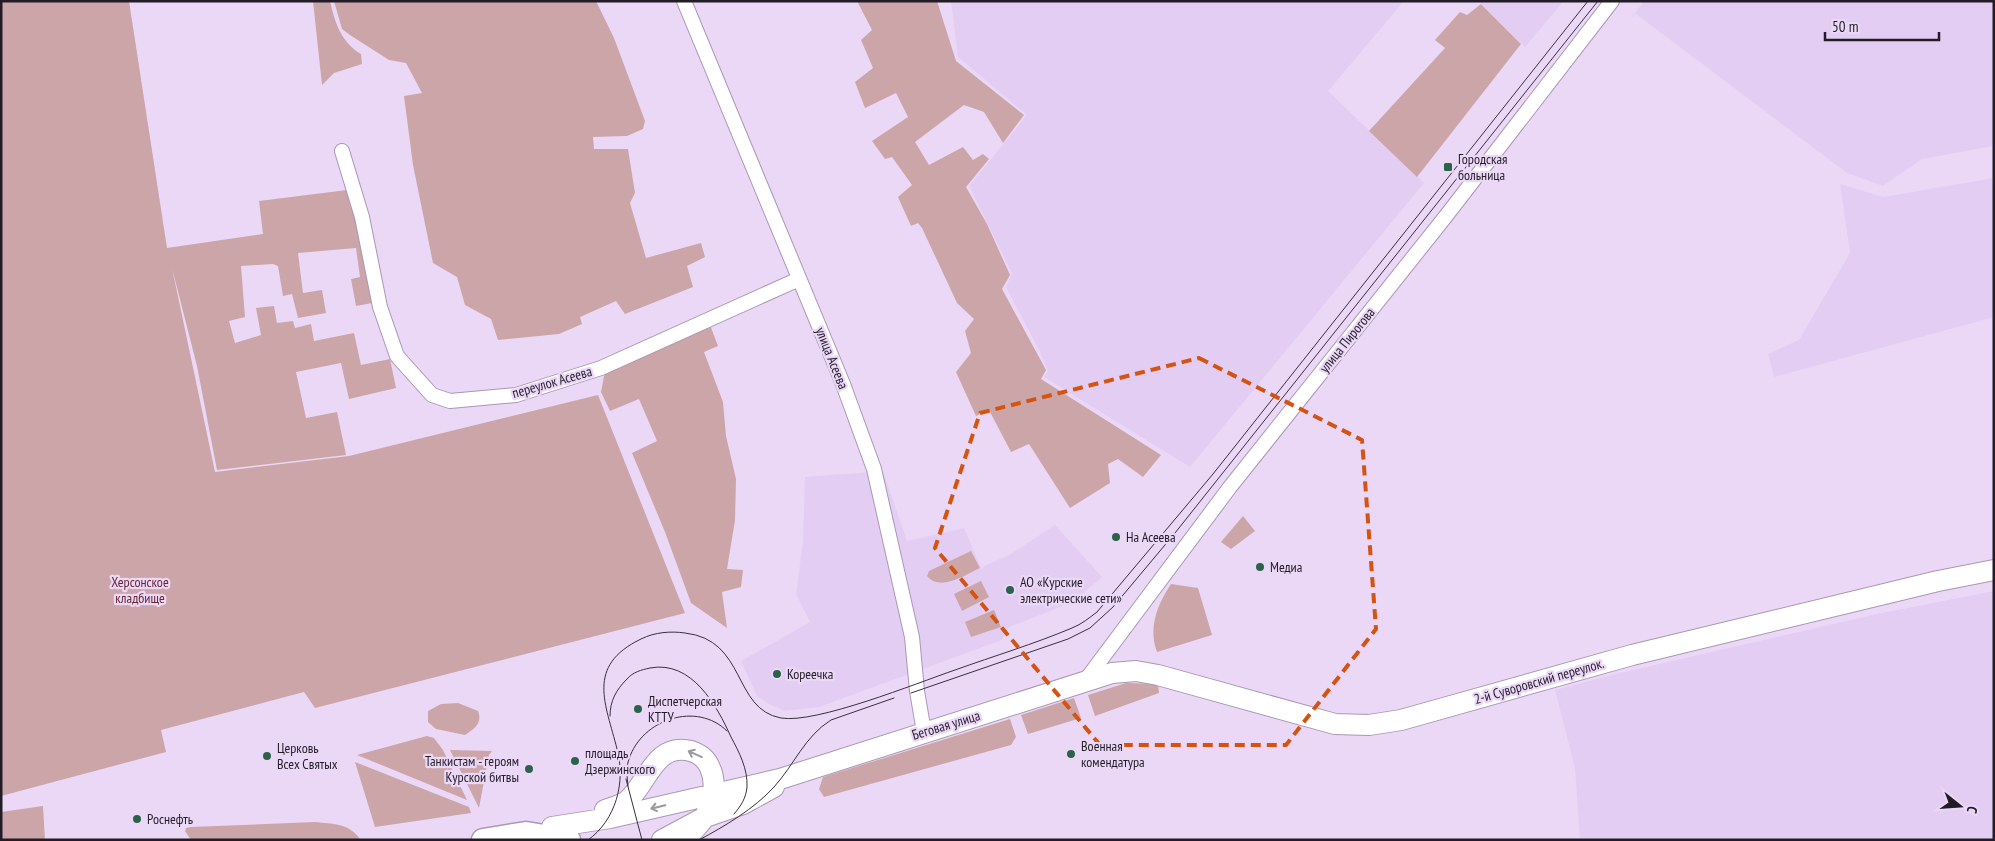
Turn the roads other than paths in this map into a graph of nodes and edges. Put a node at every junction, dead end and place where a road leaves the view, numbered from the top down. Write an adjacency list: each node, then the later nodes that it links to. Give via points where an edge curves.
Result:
1 (684, 1): 4 (street, улица Асеева)
2 (1612, 1): 6 (street, улица Пирогова, via 1230,487)
3 (342, 151): 4 (street, переулок Асеева, via 362,217 380,307 397,356 432,395 450,402 516,395 601,368)
4 (799, 279): 7 (street, улица Асеева, via 874,468 912,637)
5 (1994, 570): 6 (street, 2-й Суворовский переулок., via 1641,653 1401,720 1368,725 1335,724 1158,675 1112,673)
6 (1085, 681): 7 (street, Беговая улица)
7 (924, 732): 8 (street, Беговая улица)
8 (808, 771): 9 (street); 10 (street, via 743,804)
9 (712, 794): 10 (street); 11 (street, one-way to 11, via 610,818); 11 (street, one-way to 11, via 713,775 708,764 696,753 676,750 658,761 626,802)
10 (705, 817): 13 (street); 14 (street)
11 (561, 834): 12 (main road, via 526,833)
12 (484, 840)
13 (662, 840)
14 (686, 840)

